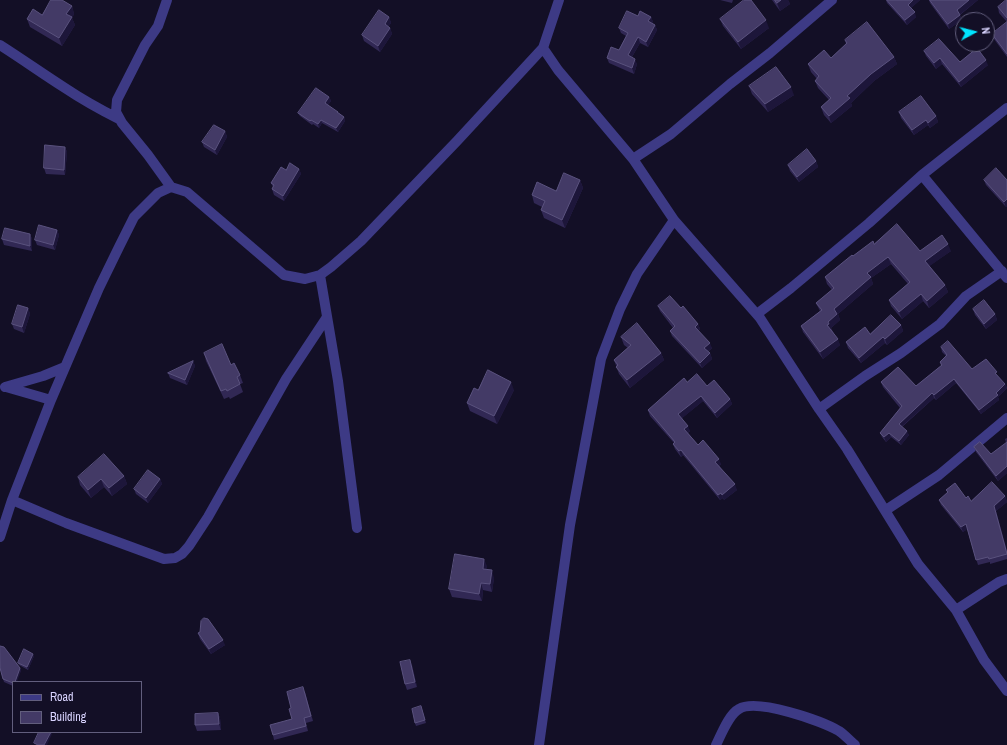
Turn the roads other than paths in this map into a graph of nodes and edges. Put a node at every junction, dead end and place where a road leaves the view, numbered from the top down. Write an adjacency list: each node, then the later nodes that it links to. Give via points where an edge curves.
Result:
1 (167, 0): 7 (street, via 158,26 145,45 117,100 116,112)
2 (559, 0): 5 (street)
3 (832, 0): 8 (street, via 671,134)
4 (0, 45): 7 (street, via 65,88)
5 (543, 48): 8 (street, via 558,70); 12 (street, via 387,215)
6 (1007, 108): 9 (street)
7 (120, 119): 10 (street)
8 (632, 159): 11 (street)
9 (922, 175): 13 (street); 14 (street, via 869,223)
10 (171, 187): 12 (street, via 187,192 284,275 305,279); 16 (street, via 158,193 134,217 99,288)
11 (674, 220): 14 (street); 28 (street, via 637,274 600,360 570,524)
12 (320, 275): 15 (street)
13 (1004, 275): 19 (street, via 966,296 934,328)
14 (757, 314): 19 (street)
15 (327, 316): 21 (street, via 286,379 208,517 182,554 164,559); 23 (street)
16 (65, 367): 17 (street, via 43,376); 18 (street)
17 (3, 386): 18 (street)
18 (51, 400): 21 (street)
19 (819, 409): 22 (street)
20 (1007, 418): 22 (street, via 939,475)
21 (12, 500): 24 (street)
22 (886, 510): 26 (street, via 918,564)
23 (357, 528)
24 (0, 537)
25 (1007, 579): 26 (street)
26 (956, 610): 27 (street, via 984,660)
27 (1007, 691)
28 (540, 745)
29 (716, 745): 30 (street, via 727,722 739,709 753,705 815,720 839,732)
30 (856, 745)

